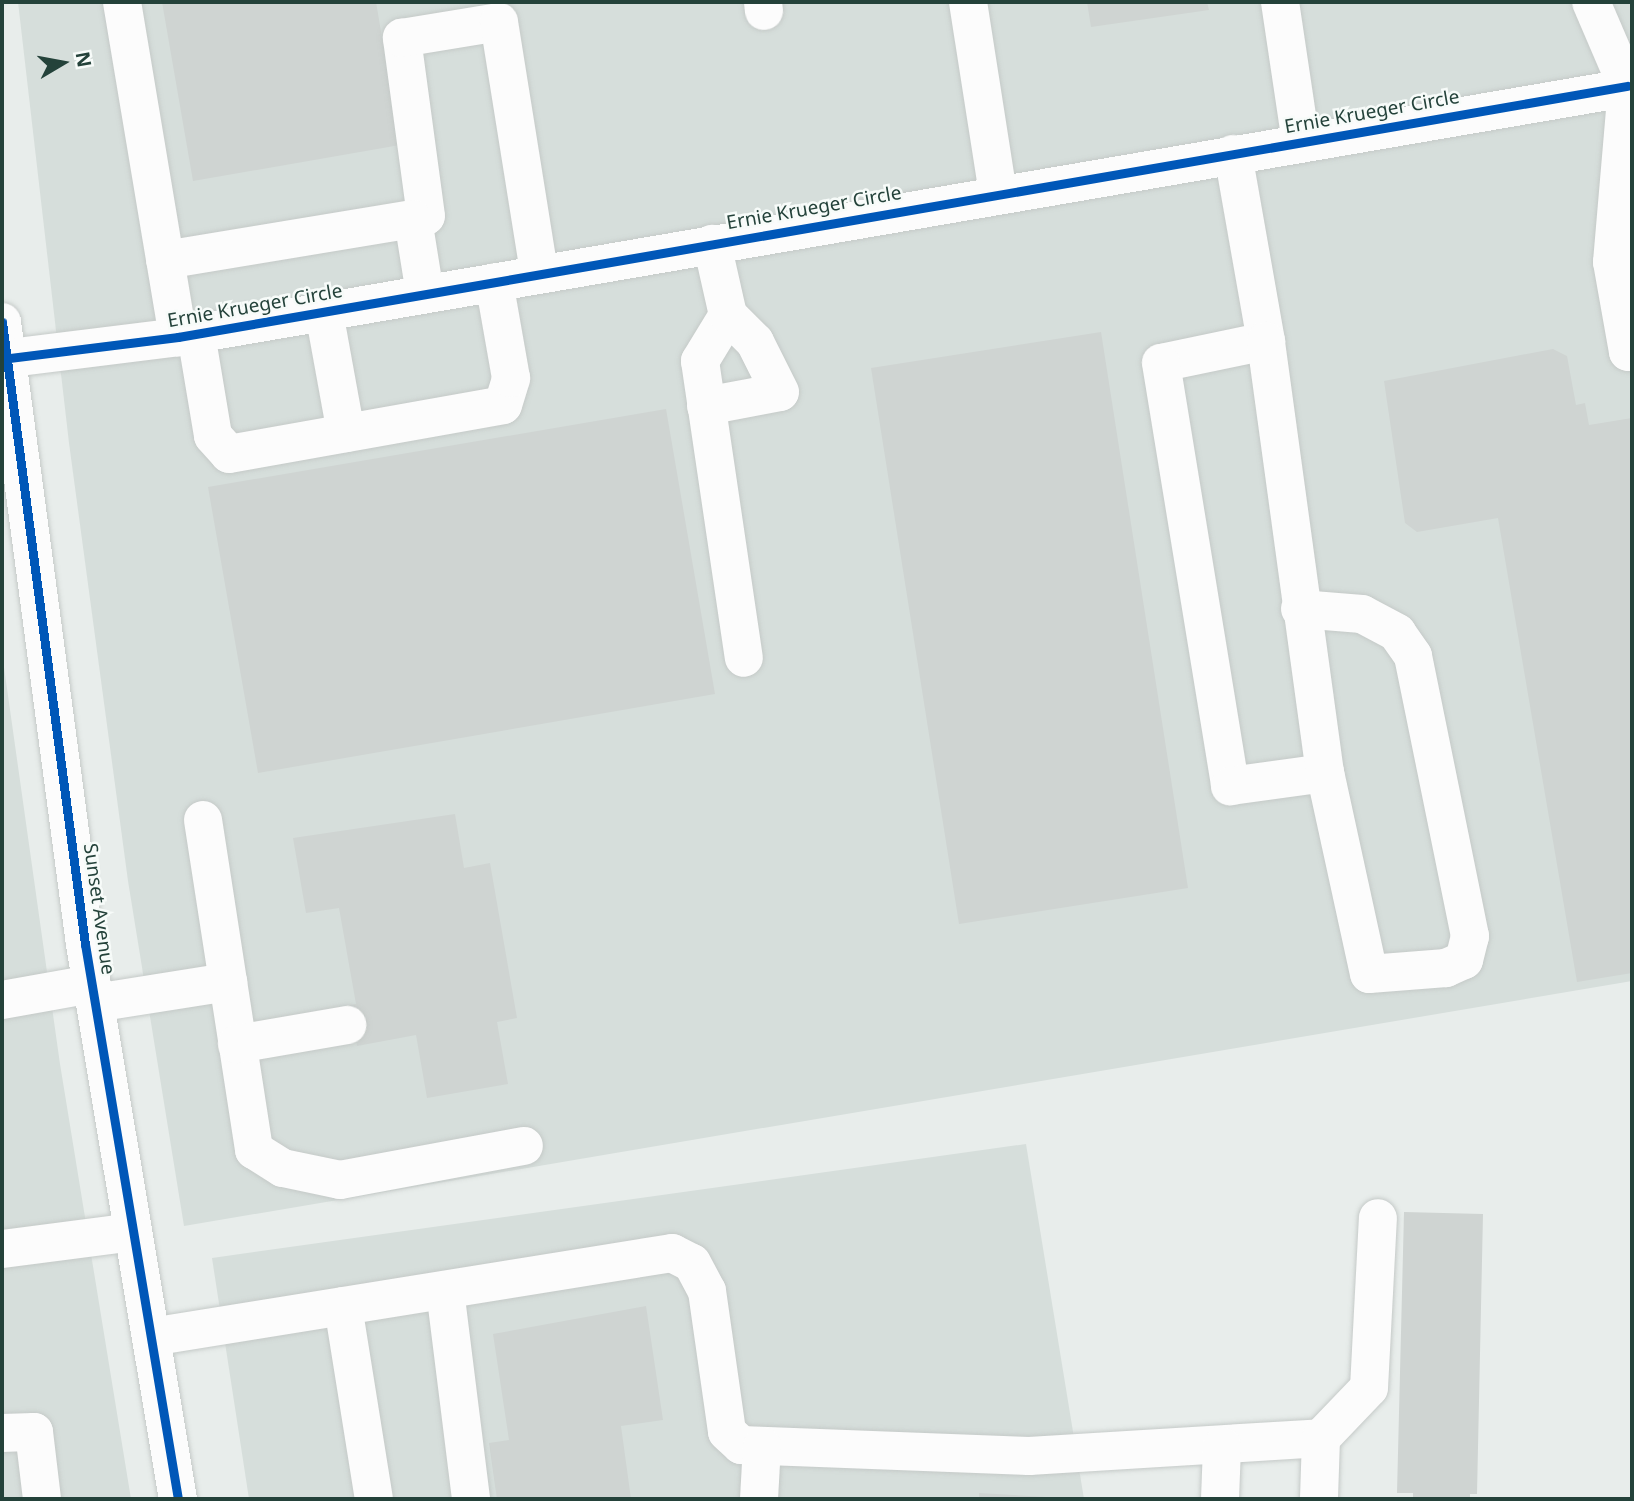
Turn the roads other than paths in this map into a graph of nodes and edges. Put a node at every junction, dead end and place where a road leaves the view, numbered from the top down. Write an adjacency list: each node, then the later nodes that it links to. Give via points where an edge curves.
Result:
1 (122, 2): 12 (street)
2 (968, 2): 9 (street)
3 (1280, 2): 7 (street)
4 (1591, 2): 6 (street)
5 (498, 12): 10 (street, via 402,38 426,216); 14 (street)
6 (1631, 83): 7 (street, Ernie Krueger Circle); 13 (street)
7 (1301, 142): 8 (street, Ernie Krueger Circle)
8 (1233, 154): 9 (street, Ernie Krueger Circle); 20 (street)
9 (998, 194): 11 (street, Ernie Krueger Circle)
10 (413, 219): 12 (street); 16 (street)
11 (712, 244): 14 (street, Ernie Krueger Circle); 18 (street)
12 (165, 260): 19 (street)
13 (1622, 261): 22 (street, via 1628,352)
14 (539, 273): 15 (street, Ernie Krueger Circle)
15 (494, 282): 16 (street, Ernie Krueger Circle); 24 (street, via 511,378 503,405)
16 (425, 294): 17 (street, Ernie Krueger Circle)
17 (324, 312): 19 (street, Ernie Krueger Circle); 24 (street)
18 (728, 315): 23 (street, via 700,361); 23 (street, via 755,341 780,392)
19 (187, 336): 21 (street, Ernie Krueger Circle); 24 (street, via 219,448 229,454)
20 (1266, 341): 25 (street); 27 (street, via 1161,363 1230,786)
21 (3, 347): 30 (street, Sunset Avenue)
22 (1632, 351)
23 (706, 406): 26 (street)
24 (346, 433)
25 (1300, 609): 27 (street); 27 (street, via 1362,614 1397,633 1413,656 1470,936 1464,960 1446,968 1369,974)
26 (744, 658)
27 (1325, 773)
28 (203, 820): 29 (street)
29 (228, 982): 30 (street); 33 (street)
30 (94, 994): 31 (street); 36 (street, Sunset Avenue)
31 (2, 1000)
32 (347, 1025): 33 (street)
33 (237, 1044): 34 (street, via 254,1150 283,1168 340,1180)
34 (524, 1146)
35 (1378, 1219): 42 (street, via 1369,1388)
36 (133, 1231): 37 (street); 40 (street, Sunset Avenue)
37 (2, 1249)
38 (446, 1290): 39 (street); 43 (street, via 672,1253 692,1263 707,1291 727,1432 741,1445); 48 (street)
39 (343, 1306): 40 (street); 47 (street)
40 (151, 1337): 46 (street, Sunset Avenue)
41 (2, 1433): 45 (street, via 34,1432)
42 (1321, 1438): 44 (street); 51 (street)
43 (762, 1446): 44 (street, via 1030,1456); 49 (street)
44 (1222, 1446): 50 (street)
45 (42, 1499)
46 (178, 1499)
47 (374, 1499)
48 (471, 1499)
49 (759, 1499)
50 (1220, 1499)
51 (1319, 1499)

